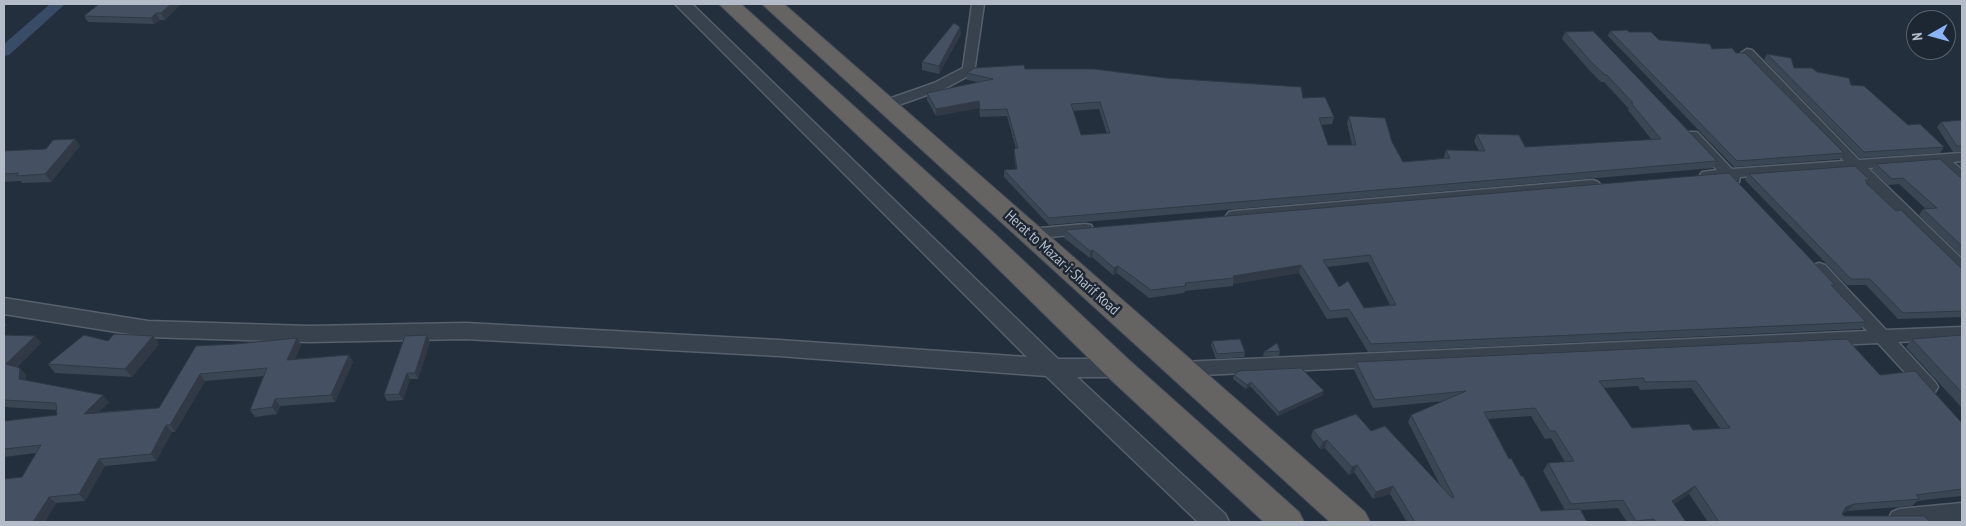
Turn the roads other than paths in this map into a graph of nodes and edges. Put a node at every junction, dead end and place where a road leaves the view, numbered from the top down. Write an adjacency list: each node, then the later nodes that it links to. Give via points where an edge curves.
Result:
1 (683, 4): 24 (street)
2 (729, 4): 25 (highway, via 985,240)
3 (772, 4): 6 (highway, Herat to Mazar-i-Sharif Road)
4 (978, 4): 6 (street, via 969,70 940,86)
5 (1747, 53): 10 (street)
6 (885, 105): 18 (highway, Herat to Mazar-i-Sharif Road)
7 (1682, 125): 11 (street)
8 (1962, 157): 9 (street)
9 (1939, 158): 10 (street); 13 (street)
10 (1855, 164): 11 (street); 20 (street)
11 (1729, 174): 12 (street); 15 (street)
12 (1690, 177)
13 (1962, 178)
14 (1612, 184): 16 (street)
15 (1742, 188)
16 (1223, 217)
17 (1098, 228): 18 (street)
18 (1030, 234): 26 (highway, Herat to Mazar-i-Sharif Road)
19 (1810, 259): 23 (street)
20 (1962, 268)
21 (4, 306): 24 (street, via 148,329 309,334 466,331 778,348)
22 (1962, 333): 23 (street)
23 (1884, 337): 26 (street); 27 (street)
24 (1052, 368): 25 (street); 30 (street)
25 (1118, 368): 31 (highway)
26 (1181, 369): 32 (highway, Herat to Mazar-i-Sharif Road)
27 (1936, 395)
28 (1962, 512): 29 (street)
29 (1878, 520)
30 (1216, 522)
31 (1287, 522)
32 (1353, 522)

